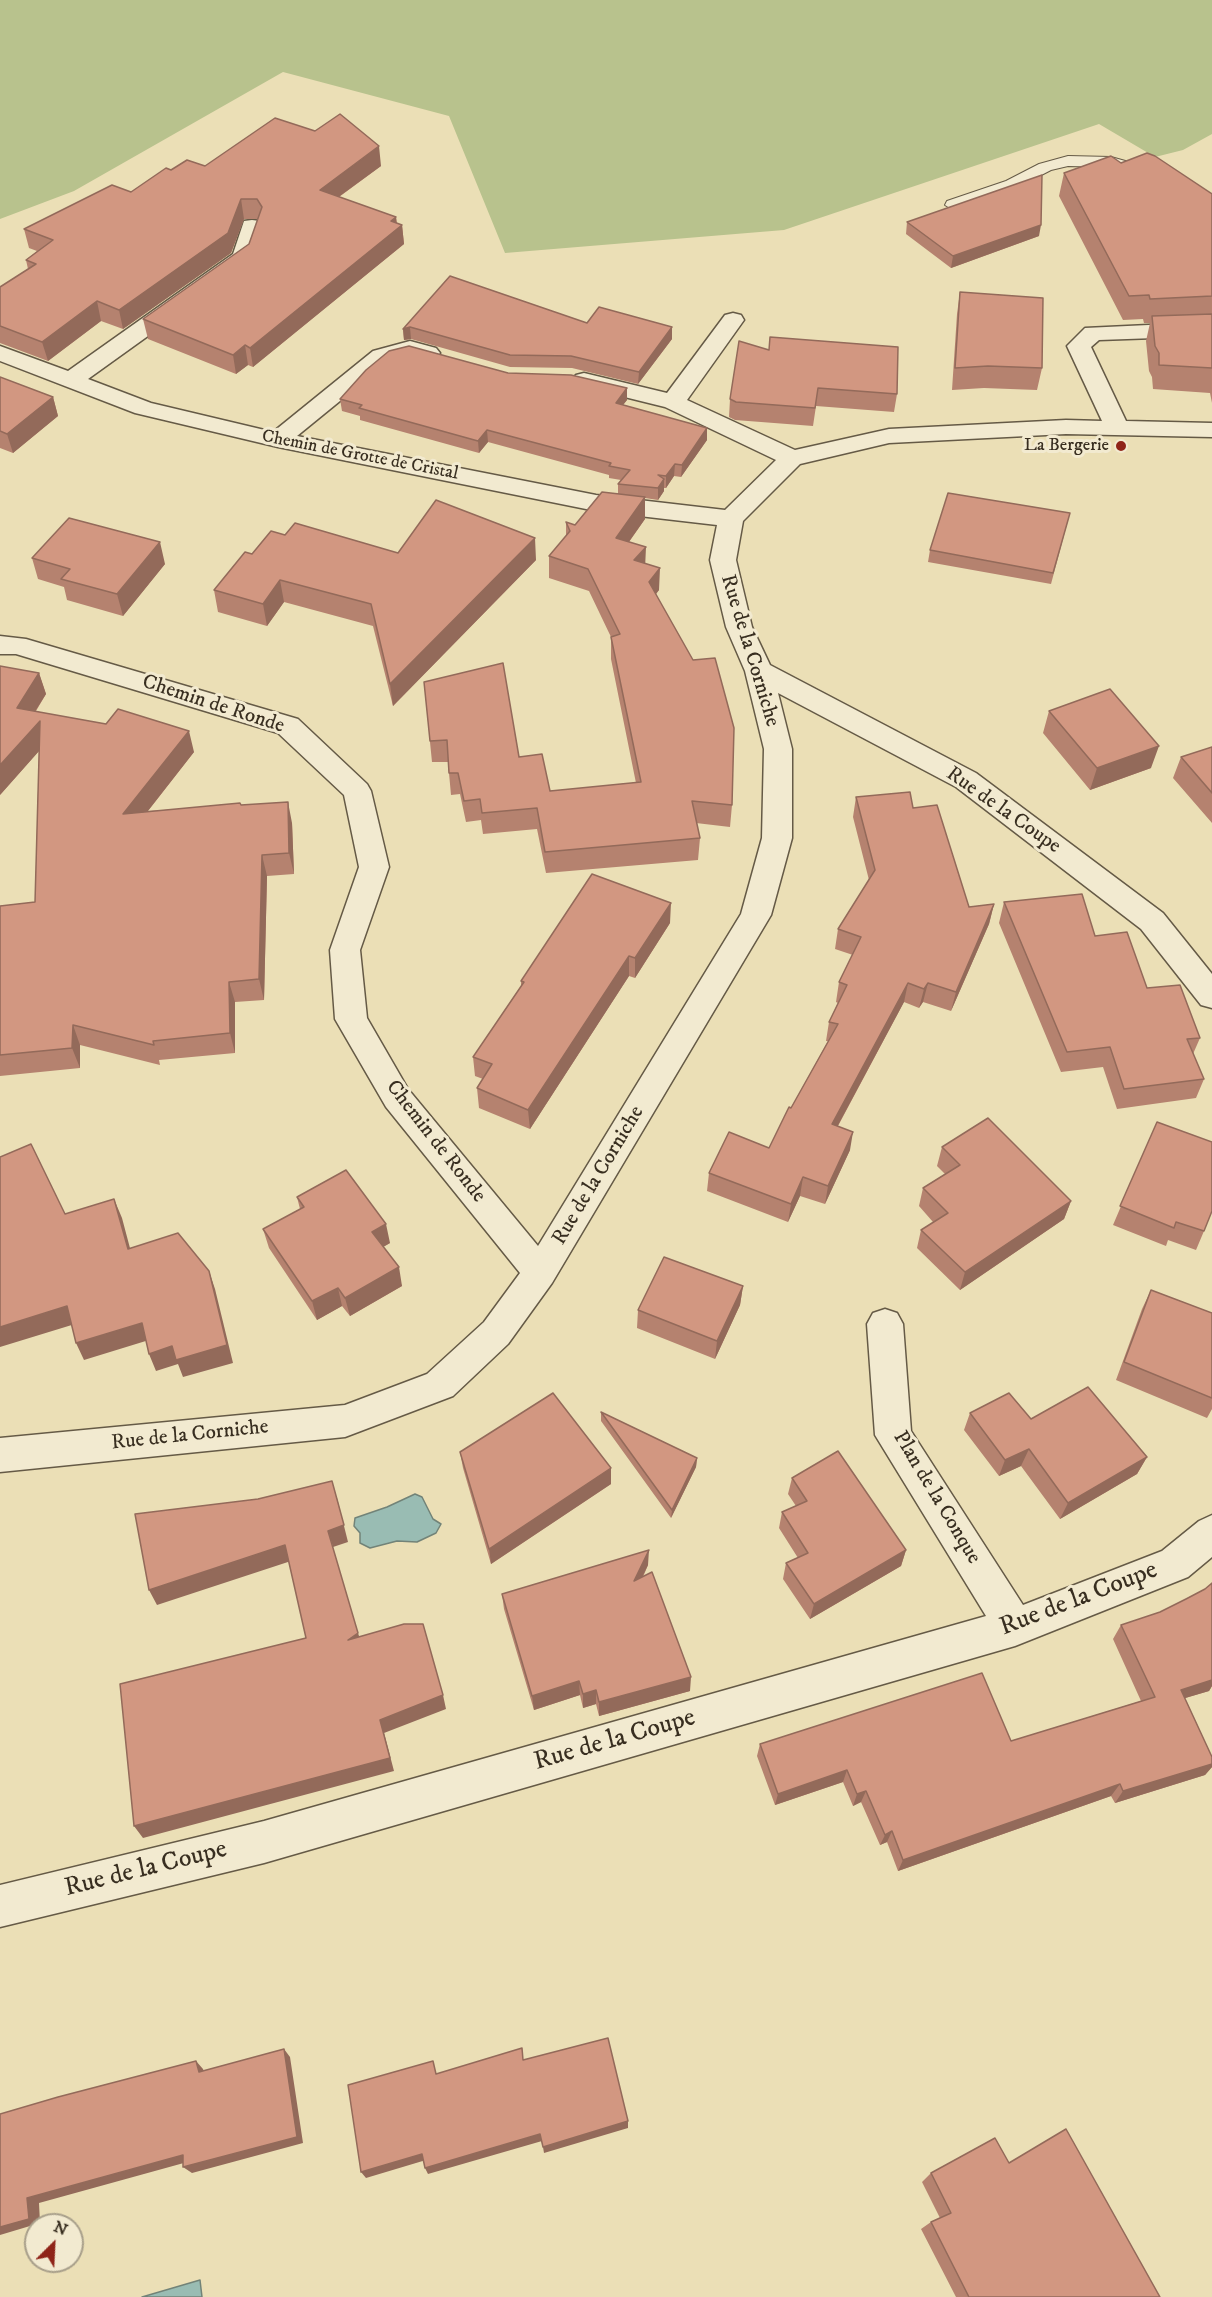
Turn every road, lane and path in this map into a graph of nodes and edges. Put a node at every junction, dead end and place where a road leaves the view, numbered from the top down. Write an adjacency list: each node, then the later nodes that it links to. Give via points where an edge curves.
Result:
1 (1148, 173): 2 (lane, via 1111,162 1068,161)
2 (953, 205)
3 (252, 226): 9 (street, via 243,257)
4 (733, 320): 10 (street)
5 (1212, 329): 11 (street, via 1093,333 1080,346)
6 (0, 353): 9 (street, Chemin de Grotte de Cristal)
7 (454, 361): 13 (street, via 410,348 381,356)
8 (561, 377): 10 (street)
9 (70, 381): 13 (street, Chemin de Grotte de Cristal, via 143,408)
10 (673, 402): 14 (street)
11 (1117, 427): 12 (street); 14 (street, via 889,436)
12 (1212, 430)
13 (278, 440): 15 (street, Chemin de Grotte de Cristal, via 596,503)
14 (792, 458): 15 (street)
15 (731, 519): 17 (street, Rue de la Corniche, via 723,560 739,627)
16 (0, 645): 19 (street, Chemin de Ronde, via 17,645 288,726 357,791 375,867 345,950 351,1019 397,1098)
17 (759, 671): 18 (street, Rue de la Coupe, via 966,780 1152,921); 19 (street, Rue de la Corniche, via 778,749 777,838 756,915)
18 (1212, 996)
19 (540, 1274): 21 (street, Rue de la Corniche, via 496,1333 440,1385 345,1421)
20 (885, 1324): 23 (street, Plan de la Conque, via 893,1435)
21 (0, 1455)
22 (1212, 1533): 23 (street, Rue de la Coupe, via 1175,1564)
23 (1016, 1627): 24 (street, Rue de la Coupe, via 264,1842)
24 (0, 1906)

